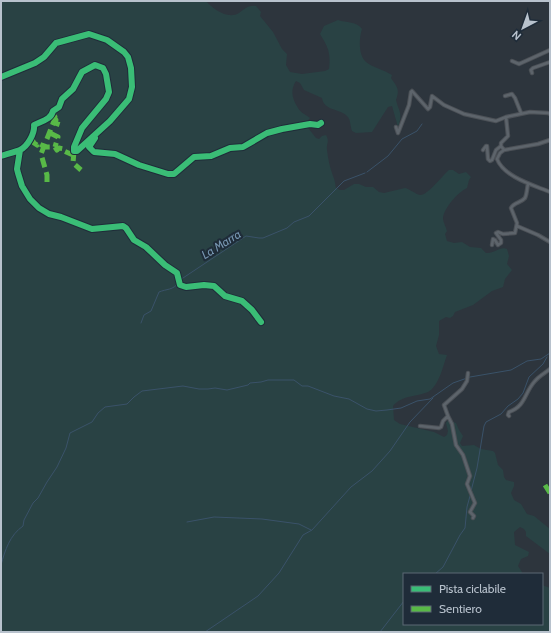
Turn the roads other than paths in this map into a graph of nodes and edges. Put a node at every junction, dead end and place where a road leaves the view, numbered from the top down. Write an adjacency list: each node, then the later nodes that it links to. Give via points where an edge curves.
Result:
1 (550, 50): 2 (street, via 519,64)
2 (512, 61)
3 (550, 62): 4 (street, via 533,68)
4 (532, 73)
5 (1, 77): 13 (street, via 30,66 44,57 56,43 89,34 107,40 128,57 132,88 129,99)
6 (73, 89): 13 (street, via 82,72 95,65 103,68 109,92 82,128 74,151); 16 (street, via 62,99 59,107 48,119 34,125 35,130 30,139)
7 (505, 96): 8 (street, via 512,94)
8 (521, 113): 9 (street); 10 (street)
9 (550, 114)
10 (506, 117): 12 (street, via 496,121 464,114 432,96 428,109 410,92 409,105 398,133); 15 (street, via 508,136)
11 (321, 123): 13 (street, via 267,133 243,148 230,148 211,156 194,157 174,174 139,165 116,154 91,150 89,147)
12 (396, 127)
13 (99, 132)
14 (550, 140): 18 (street)
15 (501, 146): 17 (street, via 491,161 488,159 487,146); 18 (street)
16 (20, 150): 19 (street); 25 (street, via 17,169 22,186 39,208 92,229 123,226 134,240 177,273 180,285 214,286 225,296 242,301)
17 (483, 150)
18 (504, 150): 20 (street, via 496,159 498,164)
19 (1, 156)
20 (528, 184): 21 (street); 22 (street, via 523,200 514,203 511,208)
21 (550, 192)
22 (517, 226): 23 (street); 24 (street, via 514,234 496,233 501,243 498,245 493,239)
23 (550, 242)
24 (492, 245)
25 (261, 322)
26 (550, 369): 29 (street, via 535,380 521,405 509,412)
27 (468, 376): 28 (street, via 462,389 444,405)
28 (448, 416): 30 (street, via 439,428); 31 (street, via 456,445 463,455 470,476 467,484 475,503 470,512)
29 (509, 416)
30 (420, 426)
31 (473, 518)

